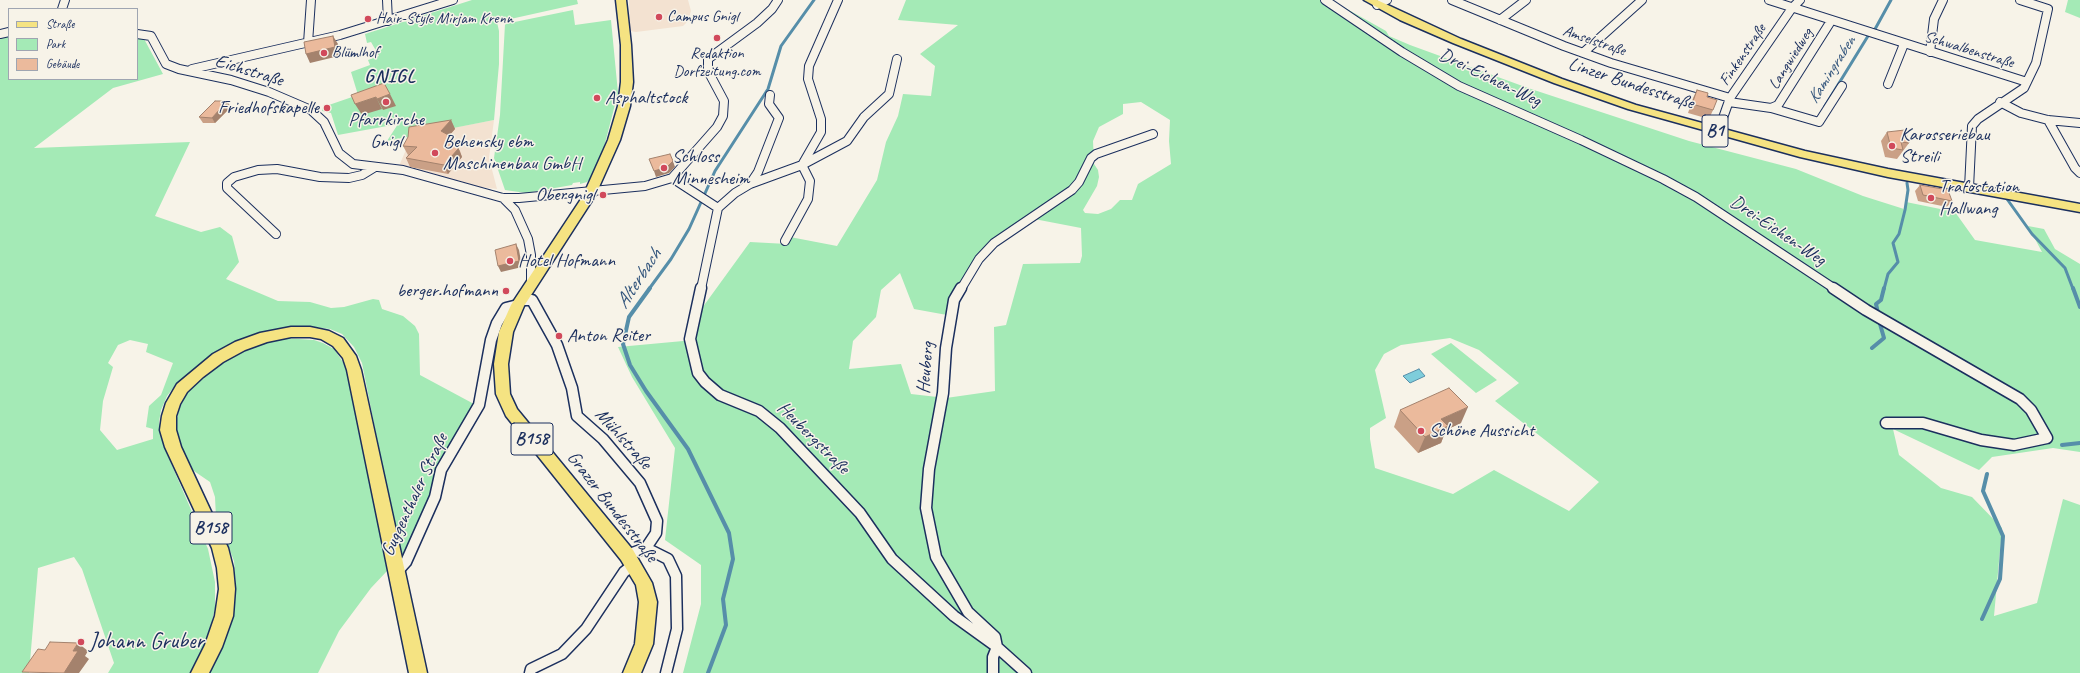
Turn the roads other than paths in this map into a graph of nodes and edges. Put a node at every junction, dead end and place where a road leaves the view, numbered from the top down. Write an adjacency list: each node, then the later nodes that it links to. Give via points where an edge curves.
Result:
1 (311, 0): 21 (street)
2 (387, 0): 19 (street)
3 (453, 0): 19 (street)
4 (621, 0): 44 (main road, B158, via 628,71 624,106 614,140)
5 (778, 0): 41 (street, via 757,23 708,59 708,71 724,101 722,116 717,127)
6 (838, 0): 38 (street, via 809,66 808,79 821,119 821,132)
7 (1325, 0): 52 (street, Drei-Eichen-Weg, via 1402,52 1459,86 1581,140 1663,179 1696,198 1866,310 2020,399 2031,410 2047,438 2014,445 1981,440 1923,423)
8 (1452, 0): 17 (street, Amselstraße)
9 (1526, 0): 17 (street)
10 (1642, 0): 23 (street)
11 (1769, 0): 16 (street, Schwalbenstraße)
12 (1800, 0): 16 (street, Finkenstraße)
13 (1943, 0): 24 (street, via 1934,20)
14 (2020, 0): 27 (street, via 2048,9 2036,63)
15 (1378, 2): 36 (main road, Linzer Bundesstraße / B1, via 1456,41 1558,81 1632,107)
16 (1792, 8): 18 (street, Schwalbenstraße); 31 (street, Finkenstraße)
17 (1500, 20): 23 (street, Amselstraße)
18 (1831, 20): 22 (street, Schwalbenstraße); 33 (street, Langwiedweg, via 1778,105)
19 (388, 21): 21 (street)
20 (138, 34): 26 (street, Eichstraße, via 151,36 166,64)
21 (308, 43): 26 (street)
22 (1904, 44): 24 (street, Schwalbenstraße); 28 (street, Schwalbenstraße)
23 (1584, 52): 31 (street, Amselstraße, via 1611,63)
24 (1930, 52): 27 (street, Schwalbenstraße)
25 (897, 58): 38 (street, via 889,94 883,101 864,117 847,141)
26 (189, 70): 39 (street, Eichstraße, via 269,92 311,110 324,122 341,156 353,164)
27 (2027, 82): 32 (street, via 2024,88)
28 (1888, 84)
29 (1842, 86): 33 (street, Langwiedweg, via 1819,122)
30 (770, 95): 42 (street, via 769,104 779,118 758,172)
31 (1730, 100): 33 (street, Langwiedweg); 36 (street, Finkenstraße)
32 (2000, 102): 34 (street, via 2021,113); 43 (street, via 1972,126)
33 (1771, 108)
34 (2048, 120): 35 (street); 40 (street)
35 (2080, 123)
36 (1718, 132): 43 (main road, Linzer Bundesstraße / B1, via 1866,168)
37 (1153, 134): 56 (street, Heuberg, via 1091,158 1072,190 989,248 978,259 954,300 946,341 943,393 929,469 926,508 936,557 968,612 995,636)
38 (802, 165): 42 (street); 49 (street, via 810,181 808,199)
39 (375, 166): 45 (street, Eichstraße, via 403,170); 48 (street, via 362,175 348,178 320,177 277,168 234,177 227,183 227,188)
40 (2080, 173)
41 (672, 178): 44 (street, via 645,186); 46 (street)
42 (750, 184): 46 (street, via 735,192)
43 (1969, 188): 47 (main road, Linzer Bundesstraße / B1)
44 (593, 190): 45 (street, Eichstraße); 50 (main road, Grazer Bundesstraße / B158)
45 (504, 198): 50 (street, via 515,210 528,239)
46 (718, 208): 56 (street, Heubergstraße, via 690,339 698,373 716,392 758,410 780,428 860,513 892,559 954,616)
47 (2080, 208)
48 (276, 234)
49 (785, 241)
50 (531, 284): 51 (main road, Grazer Bundesstraße / B158)
51 (519, 302): 53 (street, Mühlstraße, via 532,300 558,345 572,388 577,416 603,439 640,483 657,521 656,534); 54 (main road, Grazer Bundesstraße / B158, via 506,332 501,364 503,394 511,412); 55 (street, Guggenthaler Straße, via 506,308 497,322 491,340 479,405 441,470 435,497 410,555)
52 (1886, 423)
53 (646, 548): 54 (street); 61 (street, via 668,559 676,576 677,629)
54 (630, 560): 59 (street, via 586,629 562,654 531,669); 60 (main road, Grazer Bundesstraße / B158, via 644,583 648,602 644,644)
55 (397, 572): 57 (main road, B158, via 350,356 338,342 310,332 291,332 265,337 240,346 218,358 182,388 168,416 168,430 173,447 220,548 225,568 227,589 224,616 213,648); 58 (main road, B158)
56 (997, 647): 62 (street, via 993,658); 63 (street, Heuberg)
57 (200, 673)
58 (418, 673)
59 (530, 673)
60 (632, 673)
61 (666, 673)
62 (993, 673)
63 (1026, 673)

